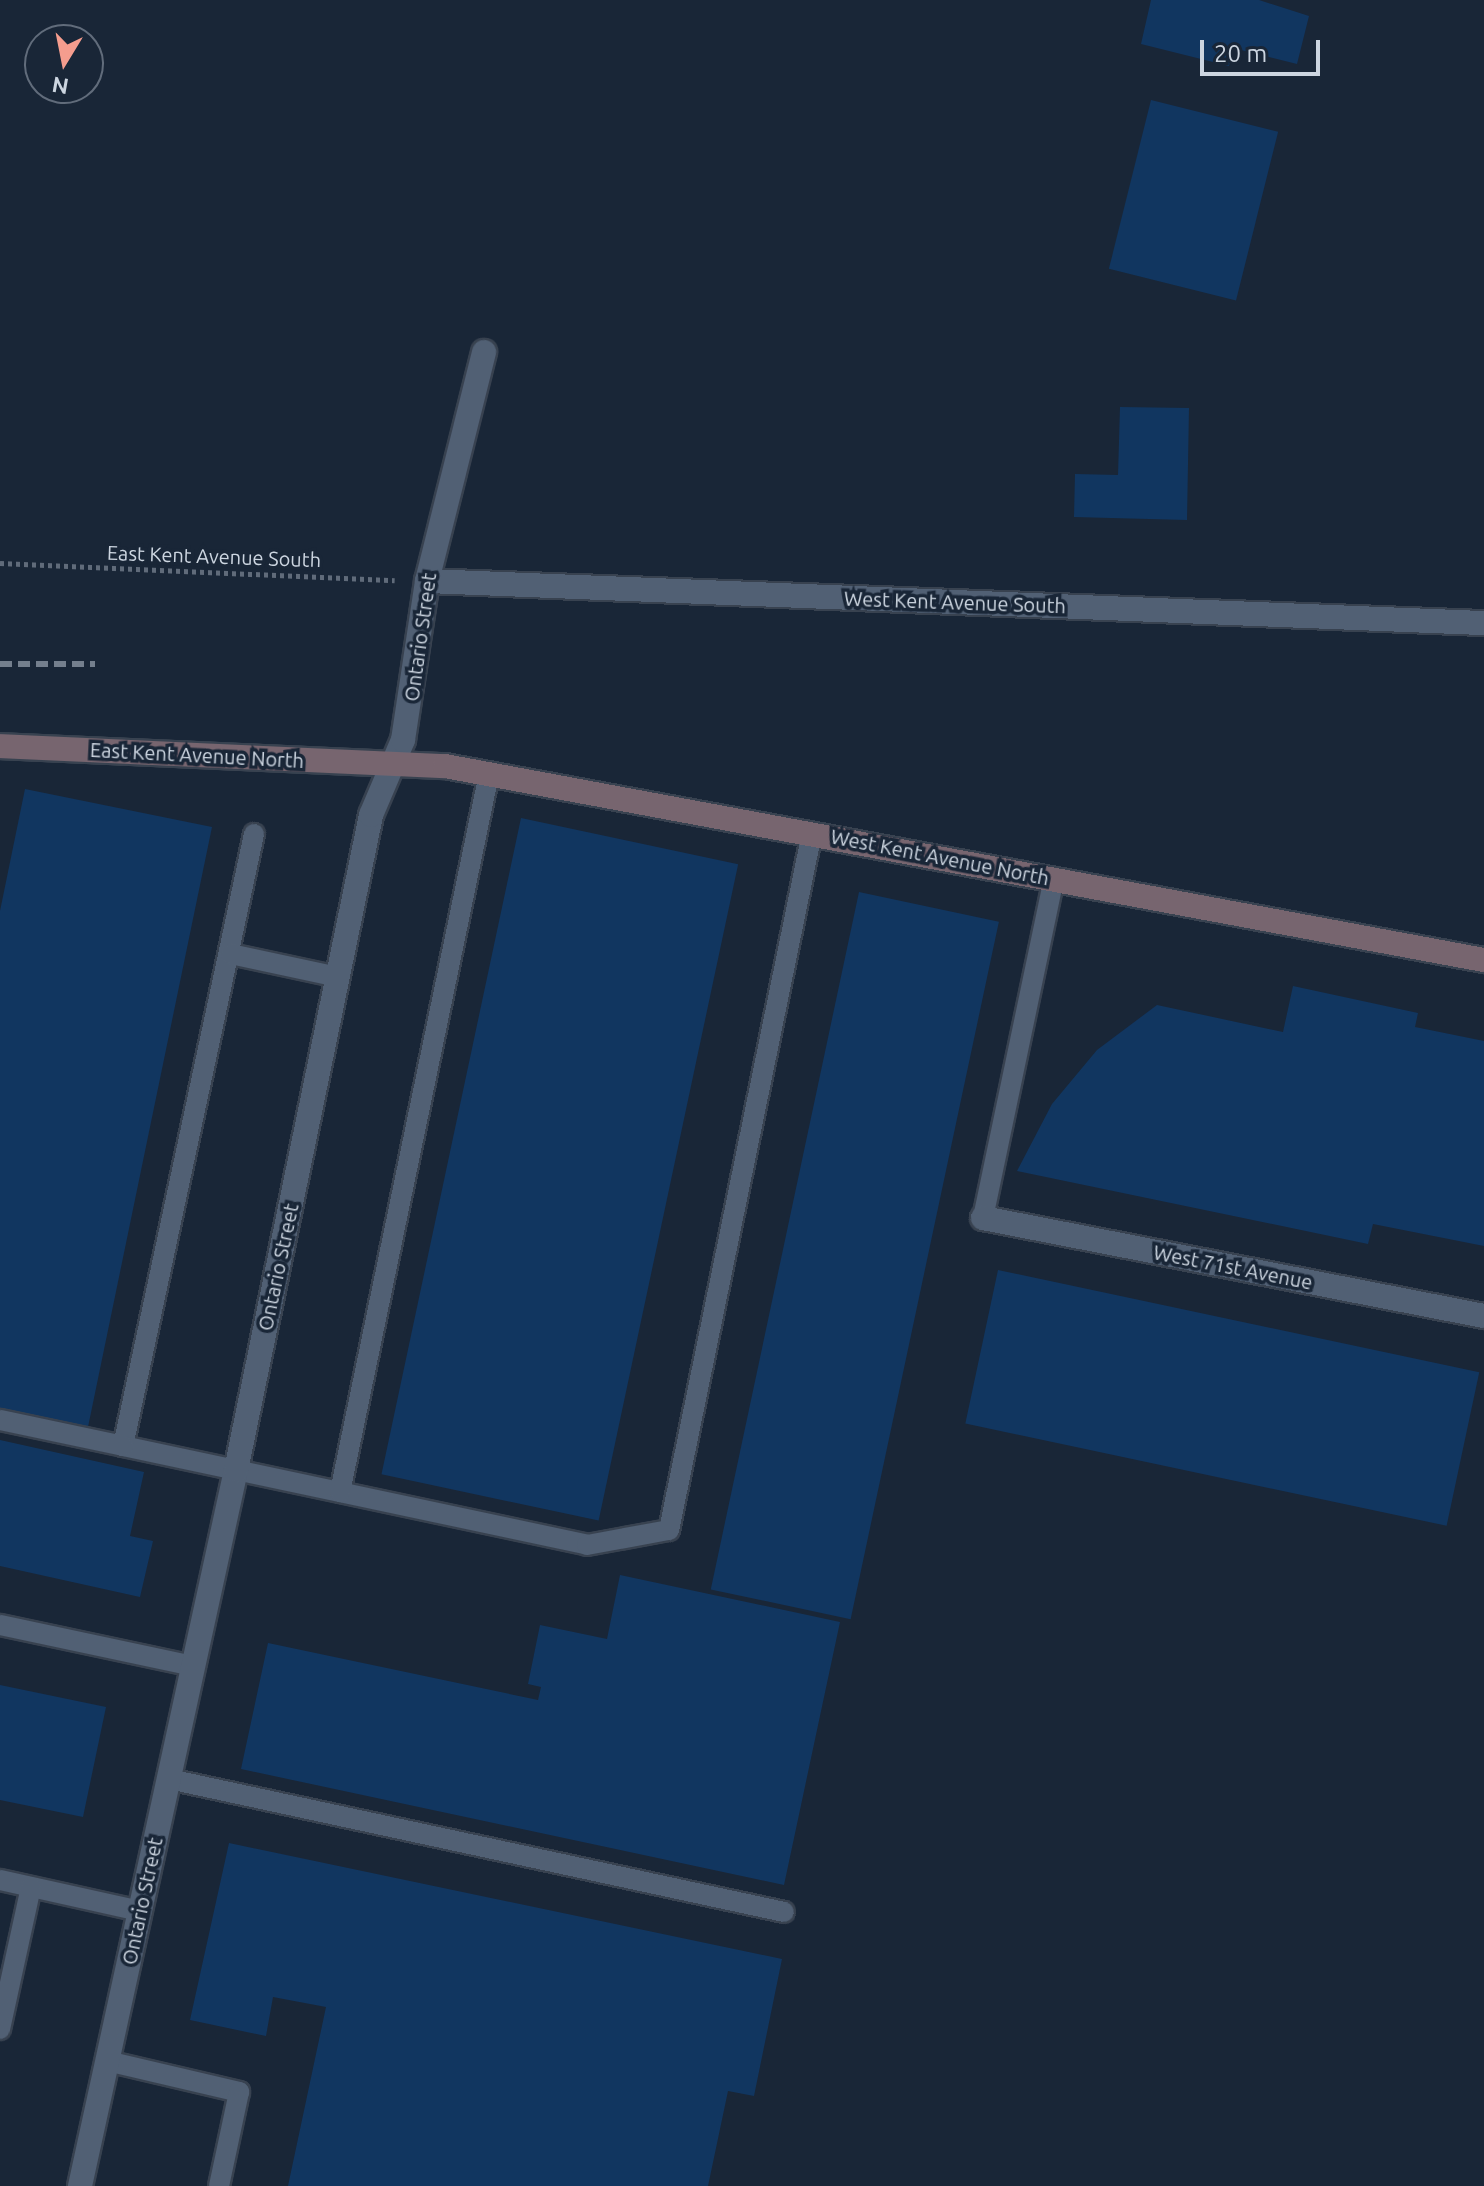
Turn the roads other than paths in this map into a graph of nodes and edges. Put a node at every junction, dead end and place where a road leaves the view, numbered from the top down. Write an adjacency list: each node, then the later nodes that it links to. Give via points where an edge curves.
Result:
1 (484, 352): 2 (street, Ontario Street)
2 (427, 581): 3 (street, West Kent Avenue South); 5 (street, Ontario Street, via 411,704)
3 (1484, 623)
4 (0, 746): 5 (street, East Kent Avenue North)
5 (394, 765): 6 (street, West Kent Avenue North); 12 (street, Ontario Street, via 371,815)
6 (489, 774): 7 (street, West Kent Avenue North); 18 (lane)
7 (812, 833): 9 (street, West Kent Avenue North); 18 (lane, via 669,1530 587,1545)
8 (254, 834): 10 (lane)
9 (1054, 878): 11 (street, West Kent Avenue North); 13 (lane)
10 (231, 954): 12 (lane); 16 (lane)
11 (1484, 960)
12 (338, 977): 17 (street, Ontario Street)
13 (983, 1218): 14 (street, West 71st Avenue)
14 (1484, 1316)
15 (0, 1420): 16 (lane)
16 (123, 1446): 17 (lane)
17 (236, 1470): 18 (lane); 20 (street, Ontario Street)
18 (340, 1492)
19 (0, 1625): 20 (lane)
20 (193, 1666): 21 (street, Ontario Street)
21 (169, 1779): 24 (street, Ontario Street); 25 (lane)
22 (0, 1880): 23 (lane)
23 (31, 1887): 24 (lane); 26 (lane)
24 (140, 1911): 27 (street, Ontario Street)
25 (784, 1912)
26 (0, 2029)
27 (107, 2061): 28 (street, Ontario Street); 29 (lane, via 239,2092)
28 (80, 2186)
29 (219, 2186)

